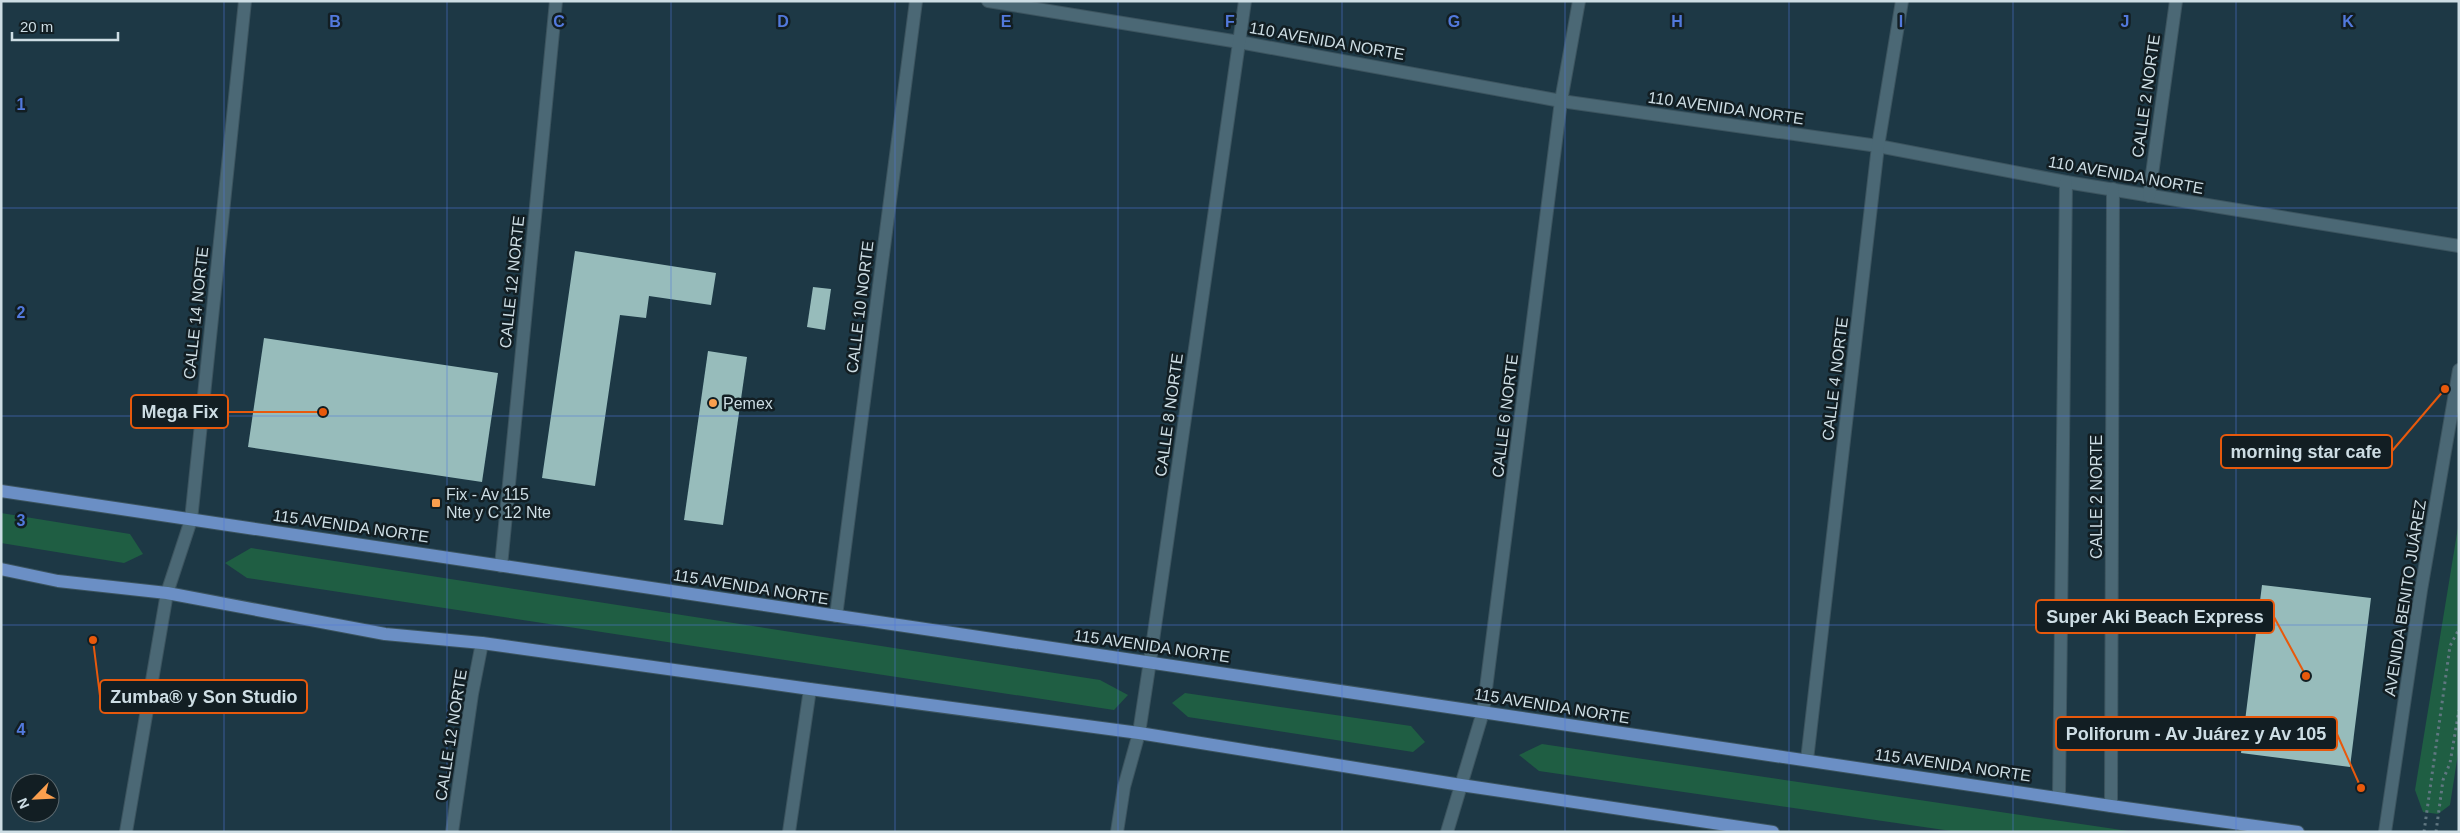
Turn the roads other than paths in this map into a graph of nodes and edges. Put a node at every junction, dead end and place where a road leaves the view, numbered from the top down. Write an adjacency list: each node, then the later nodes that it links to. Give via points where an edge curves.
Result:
1 (245, 1): 18 (street, CALLE 14 NORTE)
2 (556, 1): 19 (street, CALLE 12 NORTE)
3 (916, 1): 22 (street, CALLE 10 NORTE)
4 (988, 1): 9 (street, 110 AVENIDA NORTE)
5 (1244, 1): 9 (street, CALLE 8 NORTE)
6 (1579, 1): 10 (street, CALLE 6 NORTE)
7 (1902, 1): 11 (street, CALLE 4 NORTE)
8 (2176, 1): 14 (street, CALLE 2 NORTE)
9 (1239, 42): 10 (street, 110 AVENIDA NORTE); 24 (street, CALLE 8 NORTE)
10 (1561, 101): 11 (street, 110 AVENIDA NORTE); 26 (street, CALLE 6 NORTE)
11 (1878, 146): 12 (street, 110 AVENIDA NORTE); 28 (street, CALLE 4 NORTE)
12 (2066, 182): 13 (street, 110 AVENIDA NORTE); 30 (street, CALLE 2 NORTE)
13 (2113, 189): 14 (street, 110 AVENIDA NORTE); 31 (street, CALLE 2 NORTE)
14 (2149, 196): 15 (street, 110 AVENIDA NORTE)
15 (2459, 246)
16 (2459, 370): 39 (street, AVENIDA BENITO JUÁREZ, via 2421,590)
17 (1, 491): 18 (main road, 115 AVENIDA NORTE)
18 (191, 520): 19 (main road, 115 AVENIDA NORTE); 21 (street, CALLE 14 NORTE)
19 (501, 566): 22 (main road, 115 AVENIDA NORTE)
20 (1, 569): 21 (main road, via 58,581)
21 (167, 593): 23 (main road, via 385,634); 32 (street, CALLE 14 NORTE)
22 (836, 616): 24 (main road, 115 AVENIDA NORTE)
23 (482, 643): 25 (main road); 33 (street, CALLE 12 NORTE)
24 (1150, 661): 26 (main road, 115 AVENIDA NORTE); 27 (street, CALLE 8 NORTE)
25 (810, 690): 27 (main road); 34 (street)
26 (1483, 712): 28 (main road, 115 AVENIDA NORTE); 29 (street, CALLE 6 NORTE)
27 (1139, 733): 29 (main road); 35 (street, CALLE 8 NORTE, via 1124,787)
28 (1807, 760): 30 (main road, 115 AVENIDA NORTE)
29 (1461, 785): 36 (street, CALLE 6 NORTE); 37 (main road)
30 (2059, 797): 31 (main road, 115 AVENIDA NORTE)
31 (2111, 806): 38 (main road, 115 AVENIDA NORTE)
32 (126, 832)
33 (452, 832)
34 (789, 832)
35 (1117, 832)
36 (1447, 832)
37 (1771, 832)
38 (2298, 832)
39 (2385, 832)

